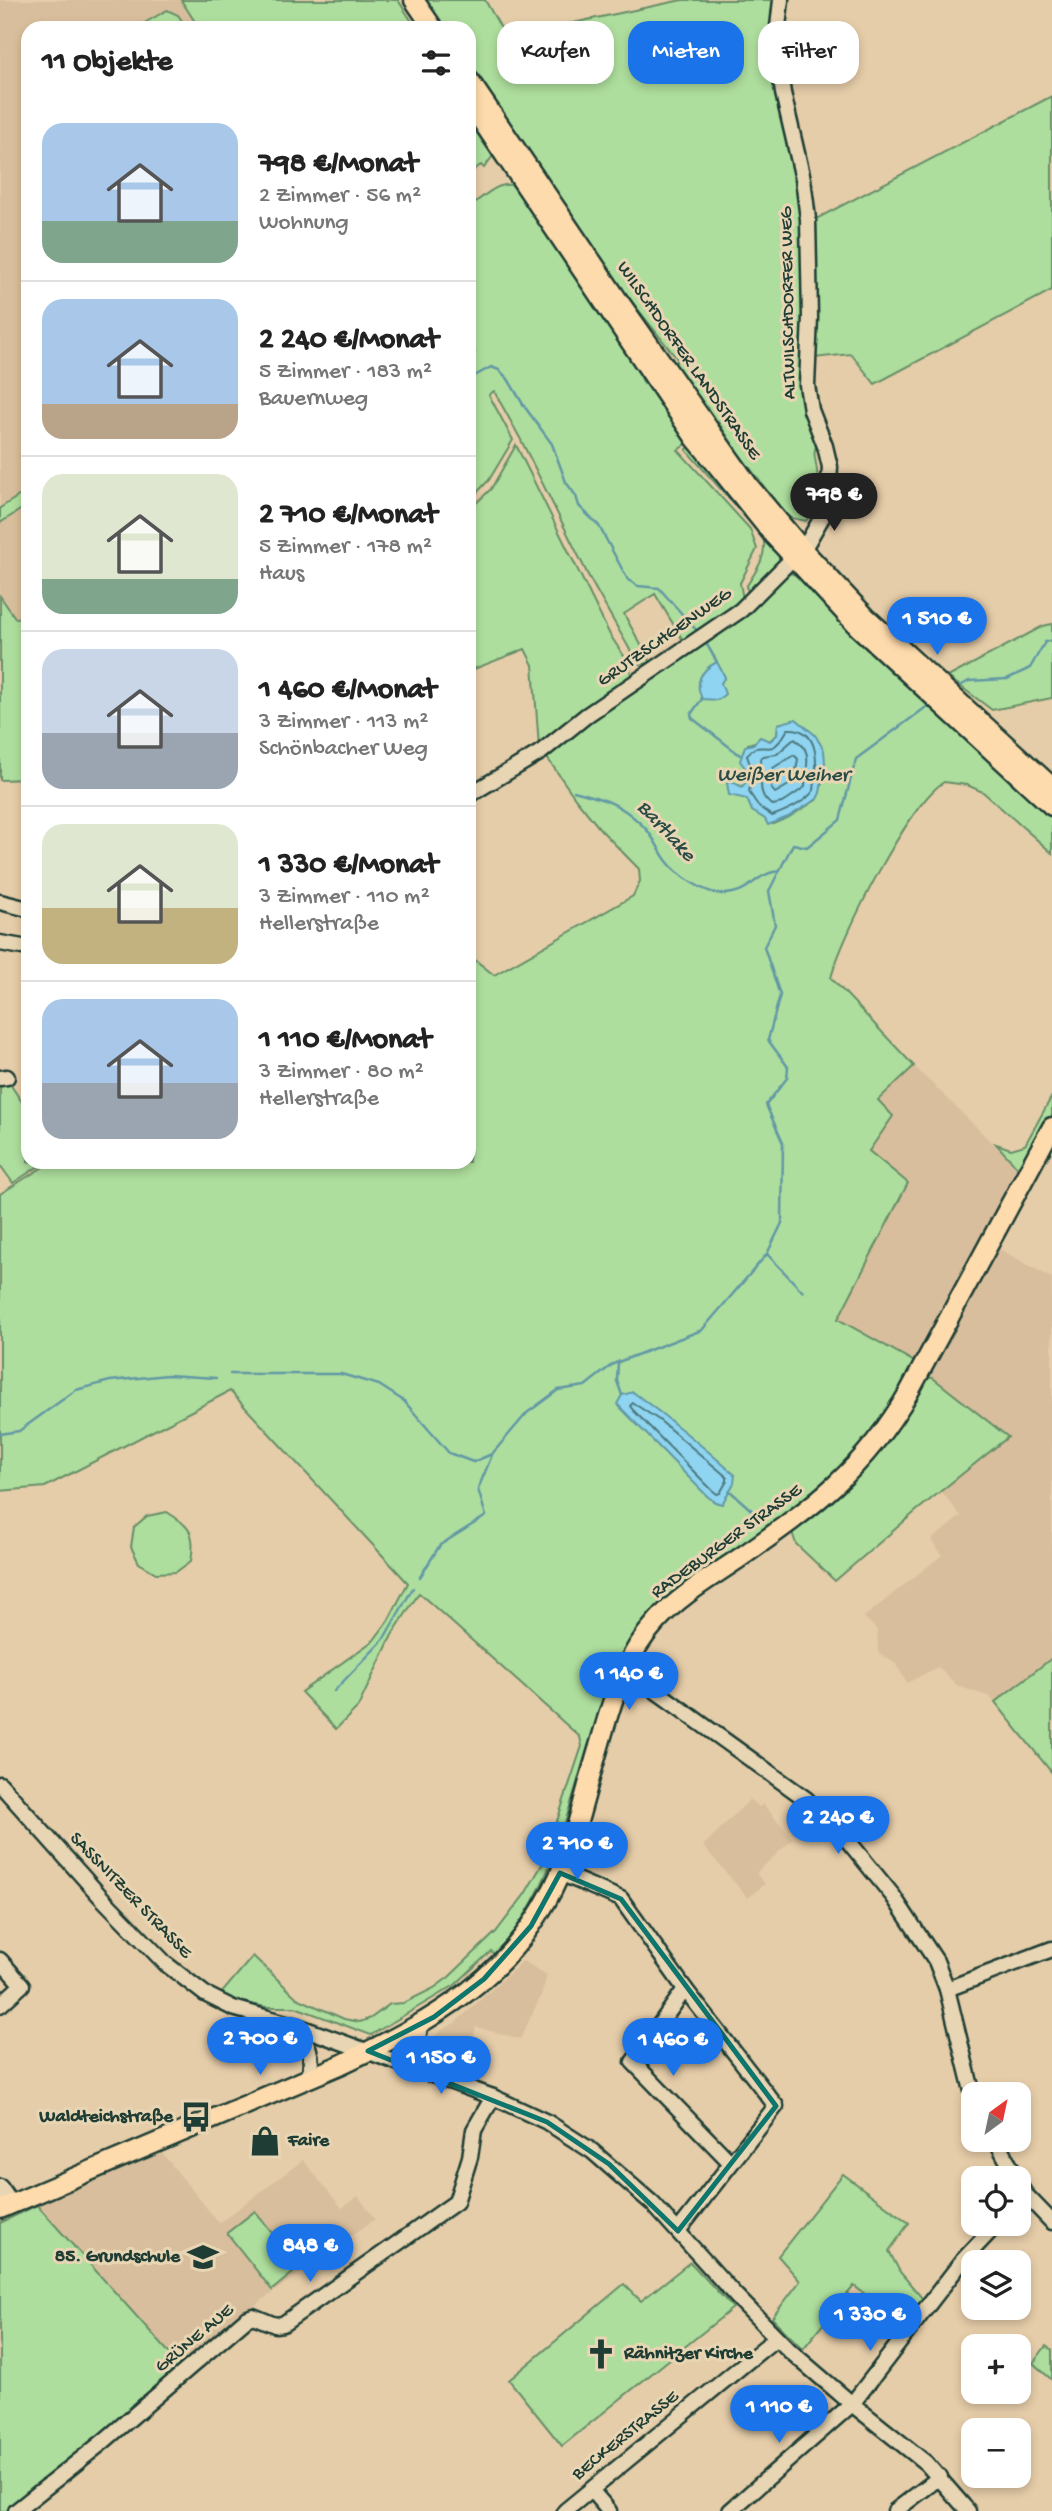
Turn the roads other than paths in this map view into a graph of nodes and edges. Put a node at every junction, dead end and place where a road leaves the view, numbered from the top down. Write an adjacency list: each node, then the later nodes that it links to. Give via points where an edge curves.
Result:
1 (404, 0): 4 (main road)
2 (414, 0): 5 (main road)
3 (781, 0): 8 (street, ALTWILSCHDORFER WEG, via 778,65 808,219 807,385 830,467 825,512)
4 (418, 21)
5 (428, 21)
6 (476, 90): 8 (main road, WILSCHDORFER LANDSTRASSE)
7 (476, 112): 8 (main road, WILSCHDORFER LANDSTRASSE, via 695,439)
8 (798, 554): 9 (main road, WILSCHDORFER LANDSTRASSE); 10 (street, GRUTZSCHGENWEG, via 741,610 587,715 548,747); 11 (main road, WILSCHDORFER LANDSTRASSE, via 886,654)
9 (1052, 787)
10 (476, 791)
11 (1052, 806)
12 (0, 902): 13 (street)
13 (21, 907)
14 (0, 943): 15 (street)
15 (21, 947)
16 (1052, 1127): 17 (main road, RADEBURGER STRASSE, via 892,1423 812,1507 678,1600 656,1621)
17 (624, 1668): 19 (main road, RADEBURGER STRASSE); 23 (street, via 806,1799 845,1837 893,1896 936,1961)
18 (0, 1784): 25 (street, SASSNITZER STRASSE, via 177,1975 218,2002)
19 (560, 1873): 22 (street, via 621,1899); 26 (main road, RADEBURGER STRASSE, via 537,1917 501,1962)
20 (1052, 1949): 23 (street)
21 (0, 1960): 24 (street, via 22,1985)
22 (685, 1989): 32 (street, via 776,2106); 32 (street, via 633,2062)
23 (947, 1989): 30 (street)
24 (0, 2005)
25 (293, 2025): 27 (street, SASSNITZER STRASSE); 29 (street, via 310,2047)
26 (420, 2025): 27 (main road, RADEBURGER STRASSE); 28 (street, via 418,2057)
27 (368, 2051): 28 (street, SASSNITZER STRASSE); 29 (main road, RADEBURGER STRASSE)
28 (427, 2072): 31 (street, SASSNITZER STRASSE)
29 (309, 2078): 35 (main road, RADEBURGER STRASSE)
30 (970, 2082)
31 (493, 2097): 37 (street, SASSNITZER STRASSE, via 547,2122 592,2151); 43 (street, GRÜNE AUE, via 474,2130 456,2202 283,2324 253,2316 246,2319)
32 (731, 2163): 37 (street)
33 (0, 2187): 35 (street)
34 (1031, 2200): 36 (street)
35 (6, 2207)
36 (1052, 2222)
37 (678, 2231): 39 (street, SASSNITZER STRASSE)
38 (986, 2236): 40 (street)
39 (776, 2338): 40 (street, SASSNITZER STRASSE); 42 (street, BECKERSTRASSE)
40 (852, 2404): 41 (street, SASSNITZER STRASSE); 46 (street)
41 (940, 2477): 47 (street); 48 (street, SASSNITZER STRASSE)
42 (591, 2490): 44 (street, BECKERSTRASSE); 45 (street)
43 (16, 2511)
44 (565, 2511)
45 (609, 2511)
46 (730, 2511)
47 (895, 2511)
48 (968, 2511)

